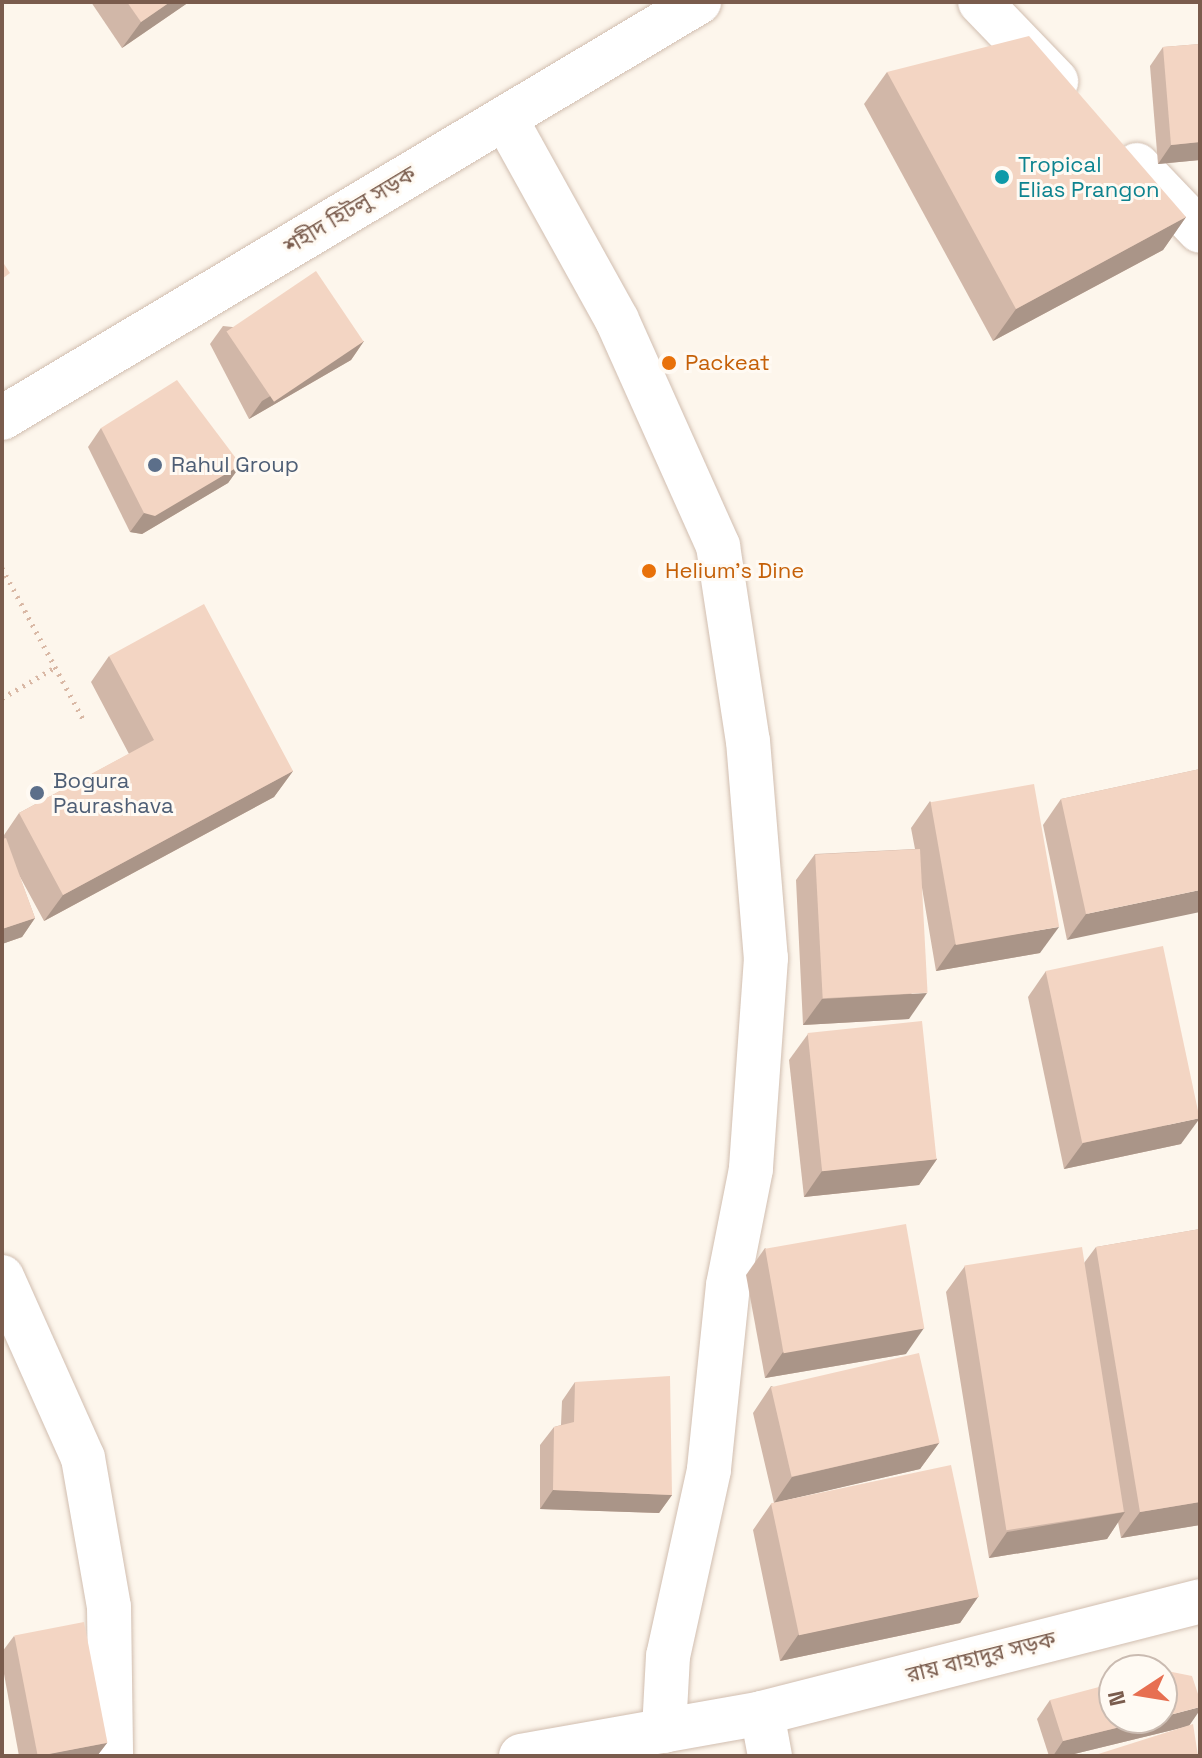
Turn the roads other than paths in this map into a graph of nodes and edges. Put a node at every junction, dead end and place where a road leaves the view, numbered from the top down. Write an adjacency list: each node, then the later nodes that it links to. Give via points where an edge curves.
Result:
1 (699, 2): 3 (street, শহীদ হিটলু সড়ক)
2 (980, 2): 4 (street)
3 (505, 118): 5 (street, শহীদ হিটলু সড়ক); 9 (street, via 617,320 718,546 748,741 766,958 751,1169 728,1285 709,1470 668,1656)
4 (1200, 231)
5 (2, 418)
6 (2, 1277): 10 (street, via 83,1458 109,1607)
7 (1200, 1601): 8 (street, রায় বাহাদুর সড়ক)
8 (762, 1713): 9 (street, রায় বাহাদুর সড়ক); 12 (street)
9 (664, 1731): 11 (street, রায় বাহাদুর সড়ক)
10 (111, 1756)
11 (521, 1756)
12 (770, 1756)

